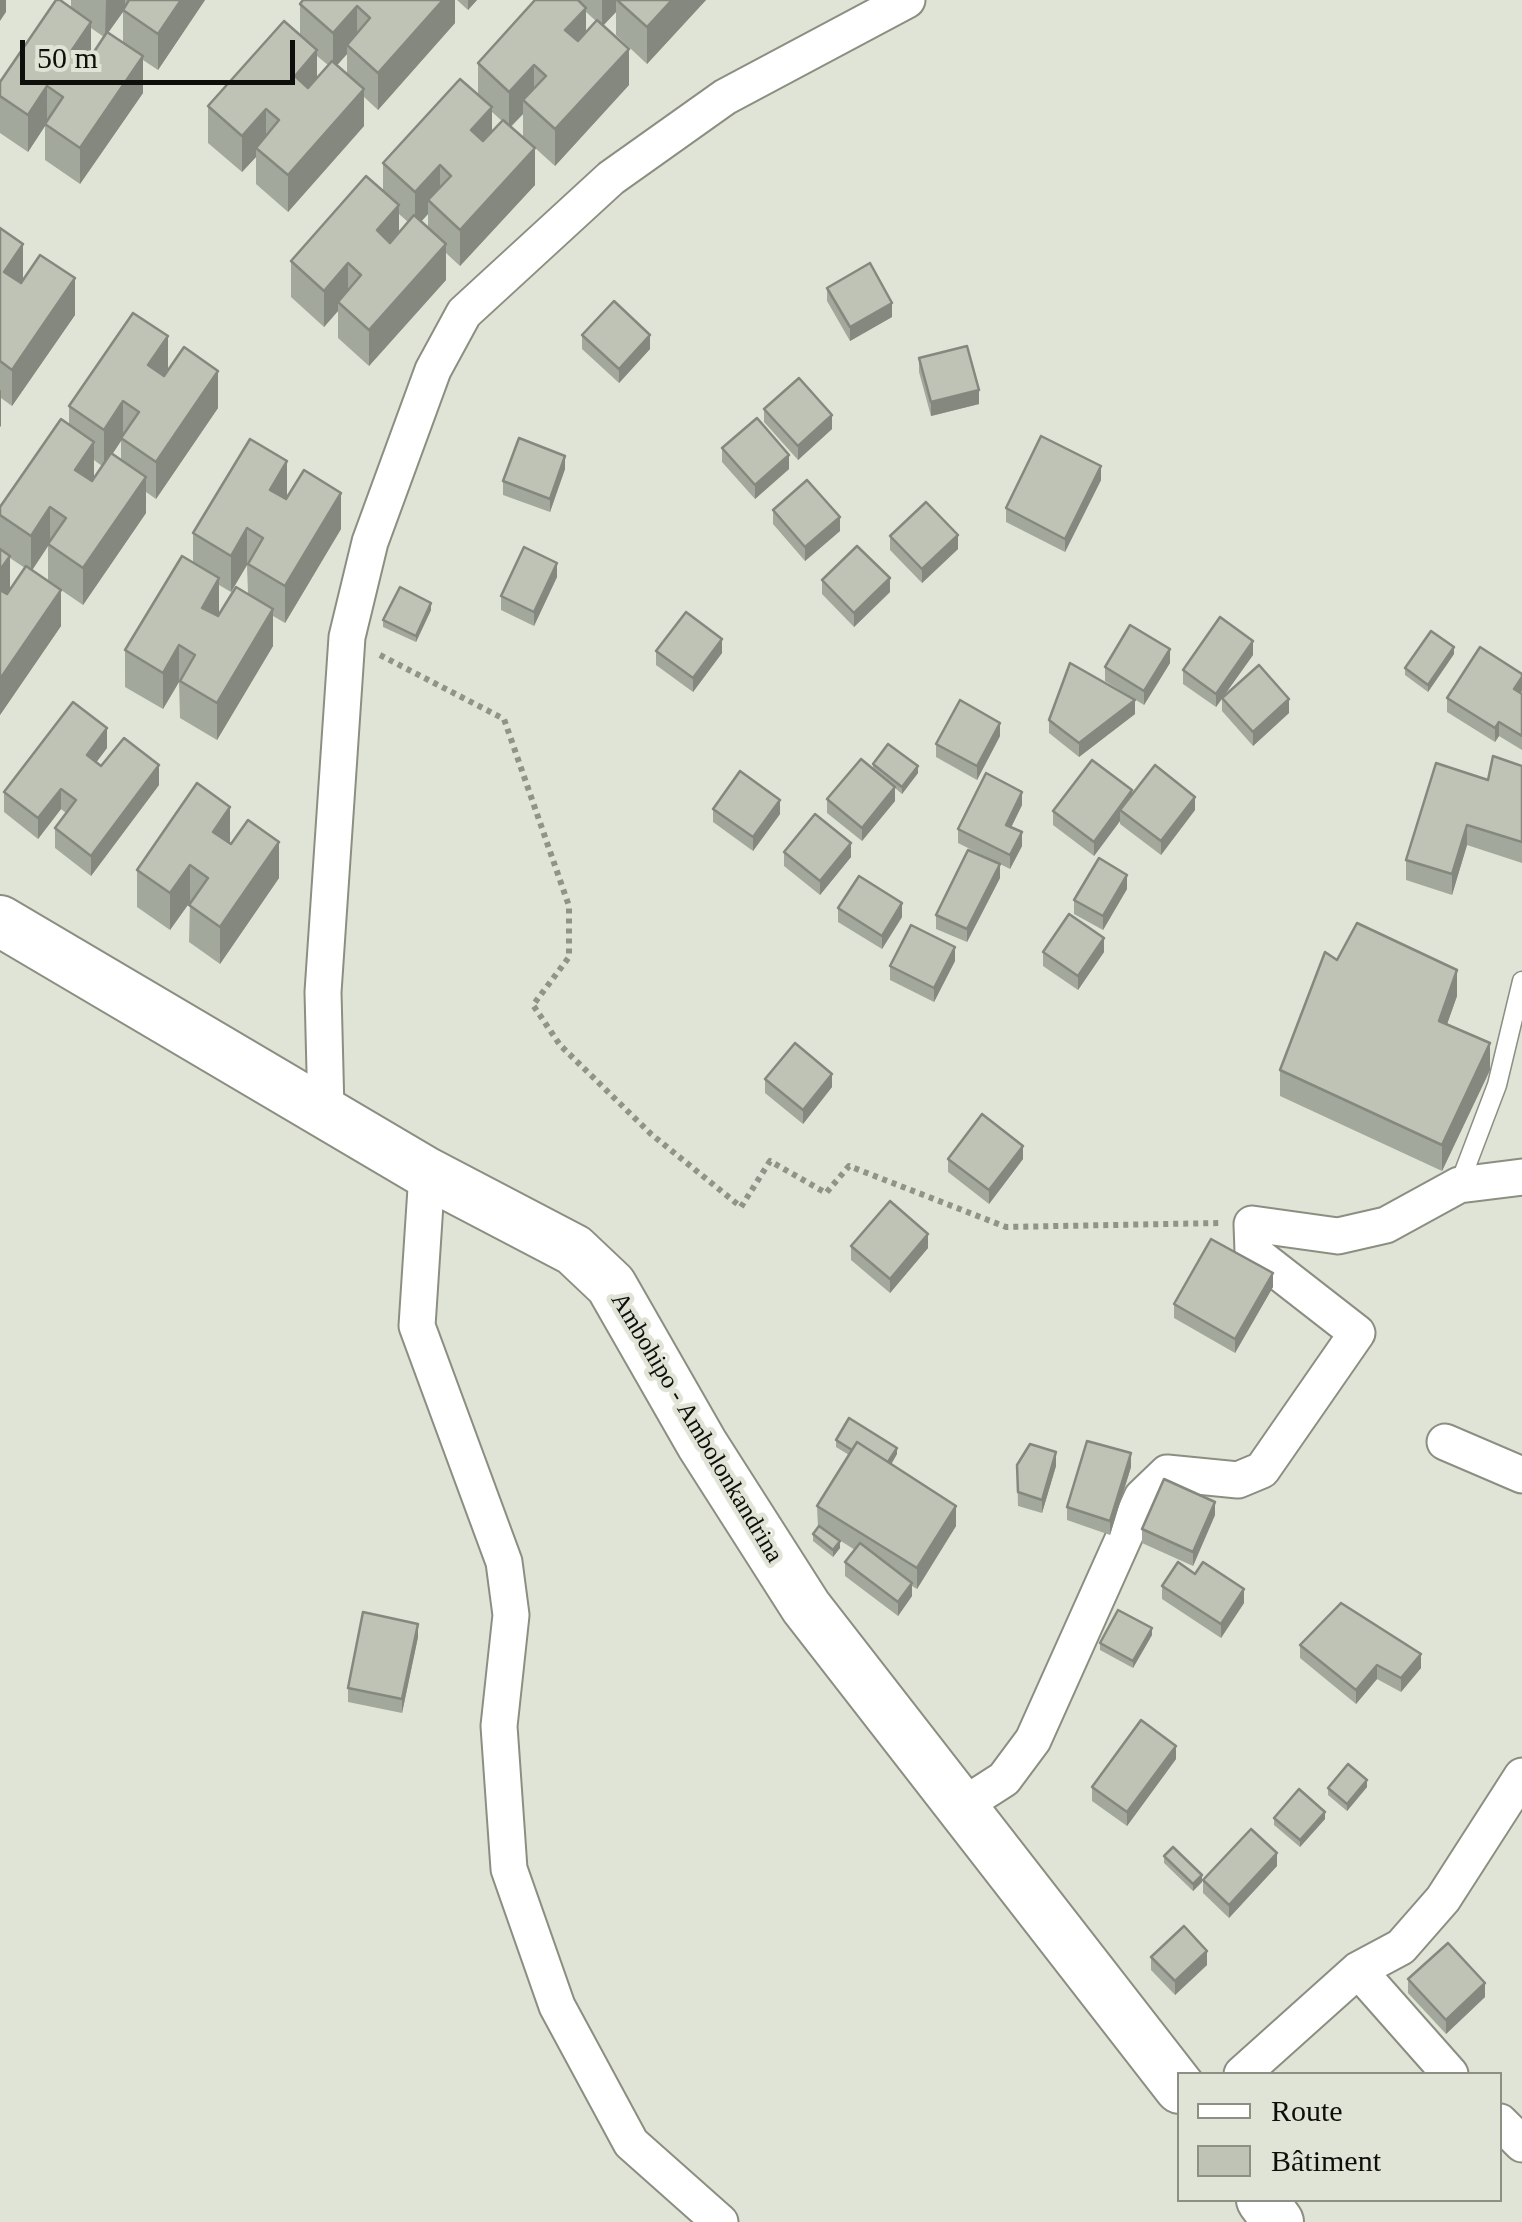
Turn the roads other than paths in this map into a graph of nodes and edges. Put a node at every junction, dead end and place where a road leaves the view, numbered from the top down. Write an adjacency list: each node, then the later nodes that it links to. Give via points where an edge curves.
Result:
1 (907, 0): 4 (street, via 725,97 627,166 464,312 433,370 370,542 348,638 323,992)
2 (0, 920): 4 (street, Ambohipo - Ambolonkandrina)
3 (1522, 980): 7 (lane, via 1497,1085)
4 (326, 1111): 5 (street, Ambohipo - Ambolonkandrina)
5 (427, 1173): 11 (street, Ambohipo - Ambolonkandrina, via 574,1250 610,1285 806,1607); 18 (street, via 417,1326 504,1562 511,1615 500,1726 509,1869 557,2006 631,2143)
6 (1522, 1178): 7 (street)
7 (1459, 1185): 11 (street, via 1386,1226 1338,1236 1252,1224 1253,1252 1358,1333 1262,1470 1238,1480 1167,1474 1142,1497 1033,1740 1004,1780)
8 (1445, 1442): 9 (street)
9 (1522, 1476)
10 (1522, 1776): 12 (street, via 1422,1923 1401,1947)
11 (962, 1806): 15 (street, Ambohipo - Ambolonkandrina)
12 (1358, 1970): 13 (street); 14 (street)
13 (1244, 2072)
14 (1448, 2072)
15 (1177, 2084)
16 (1502, 2124): 17 (street)
17 (1522, 2144)
18 (720, 2222)

